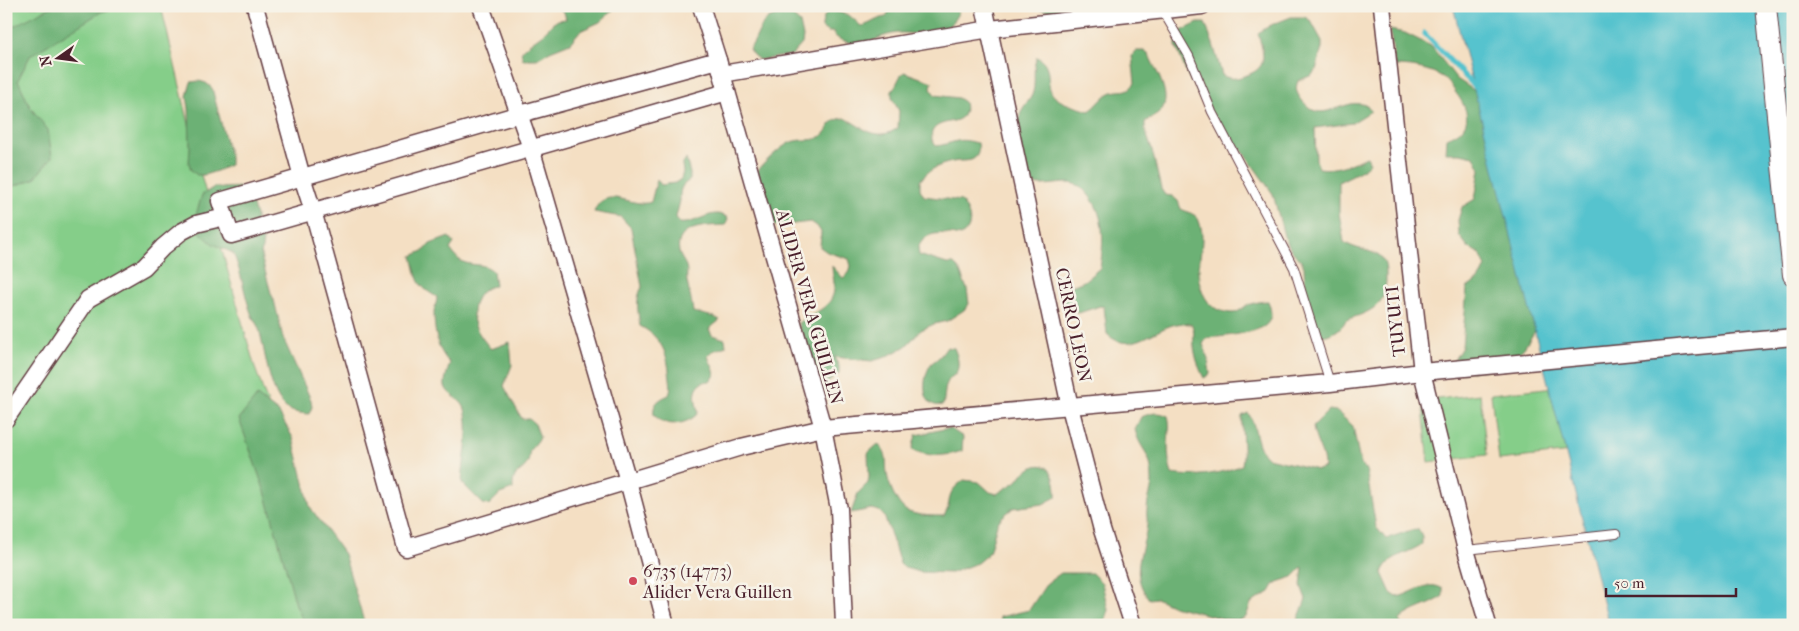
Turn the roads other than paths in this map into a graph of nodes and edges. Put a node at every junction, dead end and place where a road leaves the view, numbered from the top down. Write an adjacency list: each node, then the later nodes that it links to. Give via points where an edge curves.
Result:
1 (255, 6): 14 (street)
2 (481, 6): 12 (street)
3 (701, 6): 10 (street, ALIDER VERA GUILLEN)
4 (984, 6): 9 (street, CERRO LEON)
5 (1202, 6): 8 (street)
6 (1382, 6): 19 (street, TUYUTI)
7 (1766, 6): 17 (street)
8 (1161, 10): 9 (street); 20 (lane, via 1189,56 1212,112 1294,268)
9 (990, 29): 10 (street); 21 (street, CERRO LEON)
10 (720, 67): 11 (street, ALIDER VERA GUILLEN); 12 (street)
11 (726, 92): 13 (street); 23 (street, ALIDER VERA GUILLEN)
12 (520, 114): 13 (street); 14 (street)
13 (531, 148): 15 (street); 24 (street)
14 (302, 177): 15 (street); 16 (street, via 220,201)
15 (313, 211): 16 (street, via 231,235); 24 (street, via 406,548)
16 (226, 217): 22 (street, via 196,224 181,232 144,267 88,299)
17 (1793, 275)
18 (1793, 337): 19 (street)
19 (1422, 372): 20 (street); 26 (street, TUYUTI)
20 (1330, 383): 21 (street)
21 (1070, 407): 23 (street); 29 (street, CERRO LEON, via 1102,530)
22 (6, 419)
23 (823, 428): 24 (street); 27 (street, ALIDER VERA GUILLEN, via 839,510)
24 (628, 481): 28 (street)
25 (1616, 534): 26 (lane)
26 (1466, 550): 30 (street, TUYUTI)
27 (839, 624)
28 (666, 625)
29 (1132, 625)
30 (1488, 625)

